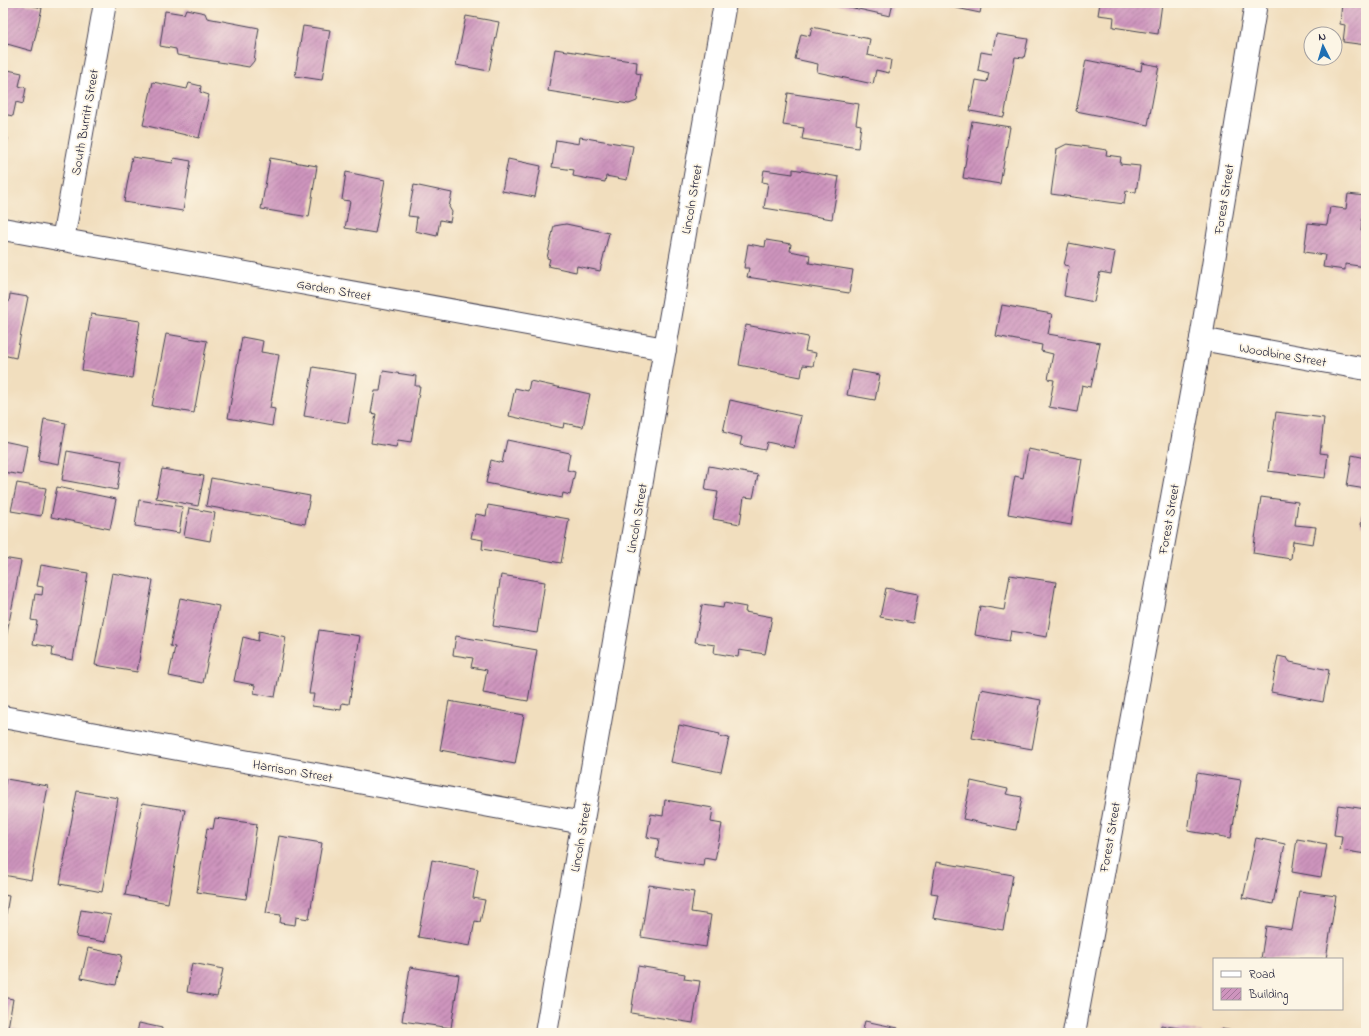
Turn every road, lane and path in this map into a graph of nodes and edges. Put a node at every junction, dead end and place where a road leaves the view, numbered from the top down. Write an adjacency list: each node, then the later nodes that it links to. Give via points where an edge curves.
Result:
1 (105, 3): 5 (street, South Burritt Street)
2 (725, 3): 7 (street, Lincoln Street)
3 (1256, 3): 6 (street, Forest Street)
4 (3, 229): 5 (street, Garden Street)
5 (63, 240): 7 (street, Garden Street)
6 (1201, 339): 8 (street, Woodbine Street); 12 (street, Forest Street)
7 (665, 349): 10 (street, Lincoln Street)
8 (1366, 369)
9 (3, 717): 10 (street, Harrison Street)
10 (583, 823): 11 (street, Lincoln Street)
11 (546, 1033)
12 (1074, 1033)

